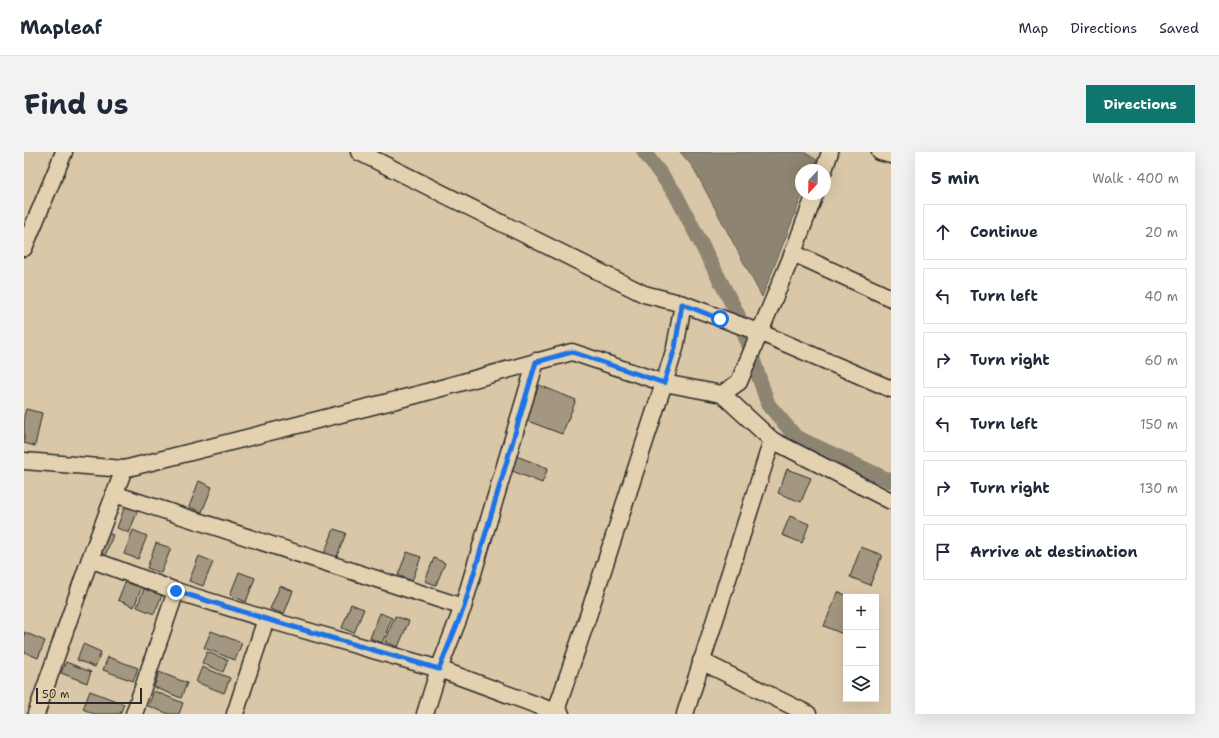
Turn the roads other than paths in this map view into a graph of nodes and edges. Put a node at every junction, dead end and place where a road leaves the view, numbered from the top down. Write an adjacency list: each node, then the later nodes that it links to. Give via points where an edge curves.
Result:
1 (64, 152): 8 (street)
2 (359, 152): 12 (street, via 644,294)
3 (830, 152): 6 (street)
4 (880, 152): 5 (street)
5 (891, 155)
6 (826, 164)
7 (813, 200): 10 (street)
8 (29, 219): 9 (street)
9 (24, 248)
10 (793, 253): 11 (street); 13 (street)
11 (891, 298)
12 (682, 304): 13 (street); 15 (street, via 675,348)
13 (759, 332): 16 (street); 17 (street, via 739,382)
14 (536, 362): 15 (street, via 572,352); 20 (street); 25 (street)
15 (664, 383): 17 (street); 29 (street)
16 (891, 389)
17 (722, 394): 18 (street)
18 (772, 440): 22 (street); 27 (street)
19 (24, 461): 20 (street)
20 (124, 469): 21 (street)
21 (114, 494): 23 (street); 25 (street)
22 (891, 500)
23 (90, 559): 24 (street); 30 (street)
24 (176, 591): 26 (street); 31 (street)
25 (464, 607): 28 (street)
26 (266, 619): 28 (street); 32 (street)
27 (701, 661): 34 (street); 35 (street)
28 (439, 669): 29 (street); 33 (street)
29 (557, 713)
30 (36, 714)
31 (134, 714)
32 (235, 714)
33 (425, 714)
34 (685, 714)
35 (808, 714)

